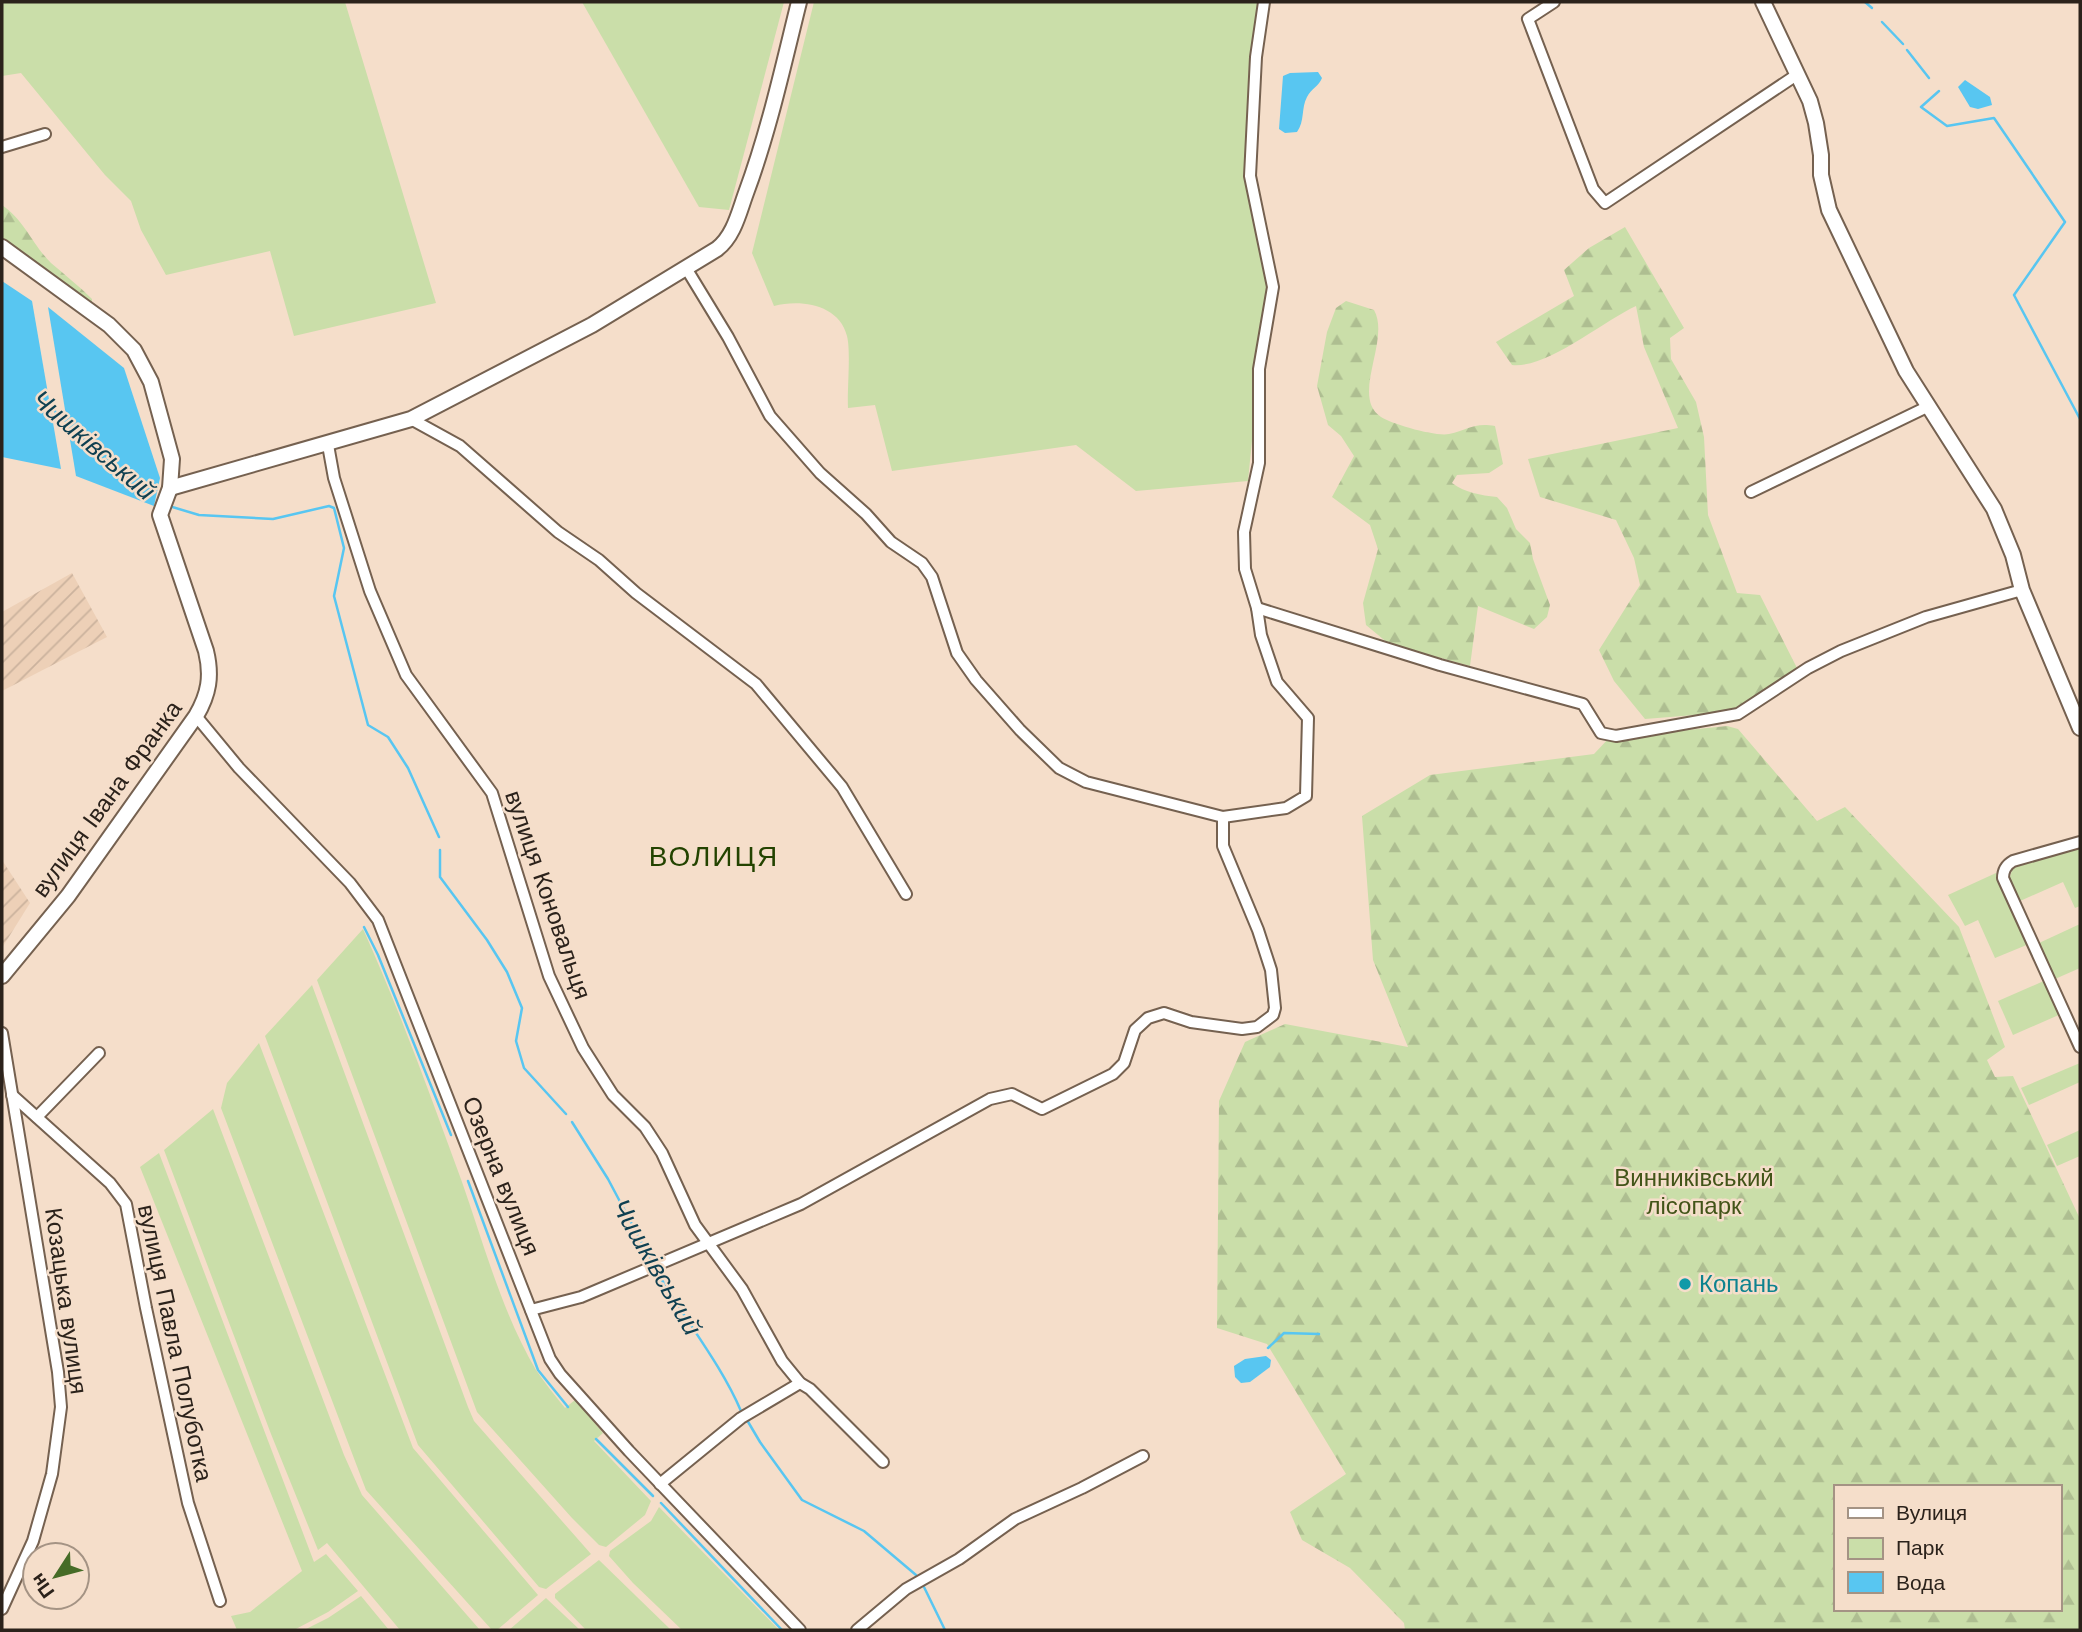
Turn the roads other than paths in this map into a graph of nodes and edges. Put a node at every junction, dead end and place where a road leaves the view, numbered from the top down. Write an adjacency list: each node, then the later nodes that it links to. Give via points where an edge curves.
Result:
1 (799, 2): 9 (street, via 758,160 735,224 724,244)
2 (1264, 2): 16 (street, via 1256,57 1250,176 1273,287 1259,369 1259,463 1244,532 1245,569)
3 (1554, 2): 5 (street, via 1528,19 1593,189 1605,203)
4 (1763, 2): 5 (street)
5 (1798, 74): 10 (street, via 1816,122 1829,210)
6 (46, 135): 7 (street)
7 (2, 147)
8 (2, 247): 14 (street, вулиця Івана Франка, via 109,325 134,350 151,382 172,459)
9 (687, 268): 11 (street, via 592,325); 19 (street, via 770,416 891,542 922,563 932,577 957,653 1020,730 1073,777)
10 (1927, 407): 13 (street); 15 (street, via 1994,509)
11 (411, 419): 12 (street); 21 (street, via 460,446 558,531 756,684 842,787)
12 (328, 444): 14 (street); 28 (street, вулиця Коновальця, via 334,478 370,592 406,675 492,793 549,976 583,1048 613,1094 662,1153 695,1225)
13 (1751, 492)
14 (166, 502): 17 (street, вулиця Івана Франка, via 210,671 208,691)
15 (2022, 590): 16 (street, via 1926,617 1841,651 1738,714 1616,736 1601,733 1583,704); 18 (street)
16 (1257, 608): 19 (street, via 1277,682 1308,718 1306,796 1286,808)
17 (196, 716): 22 (street, вулиця Івана Франка, via 68,896); 29 (street, Озерна вулиця, via 378,919)
18 (2080, 728)
19 (1223, 817): 28 (street, via 1223,846 1271,970 1275,1008 1267,1021 1242,1029 1164,1013 1148,1018 1135,1030 1124,1063 1092,1085 1042,1109 1012,1094 990,1099 801,1204)
20 (2080, 842): 24 (street, via 2013,861 2003,878)
21 (906, 894)
22 (2, 976)
23 (2, 1033): 26 (street, Козацька вулиця)
24 (2080, 1047)
25 (99, 1053): 27 (street)
26 (12, 1095): 27 (street, вулиця Павла Полуботка); 35 (street, Козацька вулиця, via 61,1408 52,1474 33,1541)
27 (37, 1117): 34 (street, вулиця Павла Полуботка, via 110,1183 126,1204 188,1503)
28 (709, 1244): 29 (street, via 582,1297); 30 (street, вулиця Коновальця)
29 (531, 1310): 33 (street, Озерна вулиця, via 560,1374)
30 (800, 1384): 32 (street, вулиця Коновальця); 33 (street, via 741,1418)
31 (1143, 1456): 37 (street, via 1015,1519 906,1589)
32 (883, 1462)
33 (660, 1484): 36 (street, Озерна вулиця)
34 (220, 1601)
35 (2, 1609)
36 (800, 1630)
37 (857, 1630)

